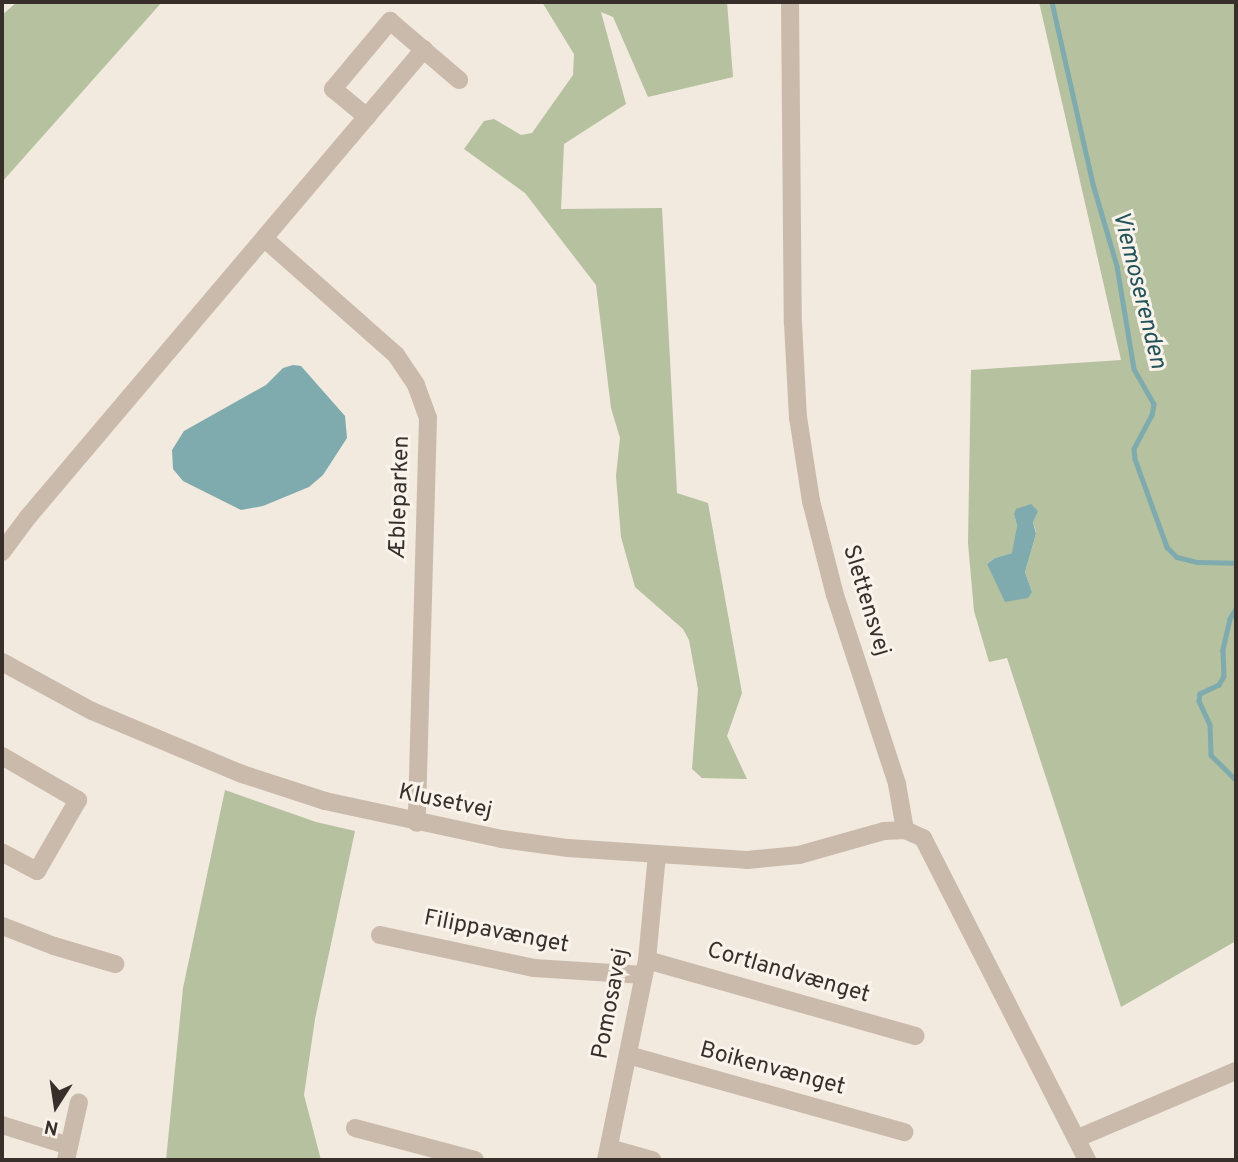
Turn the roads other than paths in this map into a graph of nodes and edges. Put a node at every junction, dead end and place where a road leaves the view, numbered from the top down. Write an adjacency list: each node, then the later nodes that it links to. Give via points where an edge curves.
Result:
1 (790, 2): 10 (street, Slettensvej, via 793,323 799,417 811,501 835,595 897,784)
2 (424, 49): 3 (street); 4 (street); 4 (street, via 390,21 333,89)
3 (460, 80)
4 (367, 117): 5 (street)
5 (266, 240): 6 (street); 9 (street, Æbleparken, via 397,355 416,385 428,418)
6 (2, 552)
7 (2, 662): 9 (street, Klusetvej, via 92,711 242,774 325,801)
8 (2, 756): 11 (street, via 78,800 37,871)
9 (417, 823): 12 (street, Klusetvej, via 502,839)
10 (905, 830): 12 (street, Klusetvej, via 884,831 799,855 747,860); 24 (street, via 923,838)
11 (2, 852)
12 (657, 855): 16 (street, Pomosavej)
13 (2, 926): 15 (street)
14 (380, 935): 16 (street, Filippavænget, via 565,973)
15 (115, 964)
16 (646, 967): 17 (street, Cortlandvænget); 18 (street, Pomosavej)
17 (915, 1036)
18 (628, 1055): 23 (street, Boikenvænget); 26 (street, Pomosavej)
19 (1236, 1071): 24 (street)
20 (79, 1102): 25 (street)
21 (2, 1125): 25 (street)
22 (355, 1128): 27 (street)
23 (904, 1132)
24 (1078, 1138): 29 (street)
25 (68, 1153)
26 (607, 1154): 28 (street)
27 (475, 1160)
28 (652, 1160)
29 (1087, 1160)

